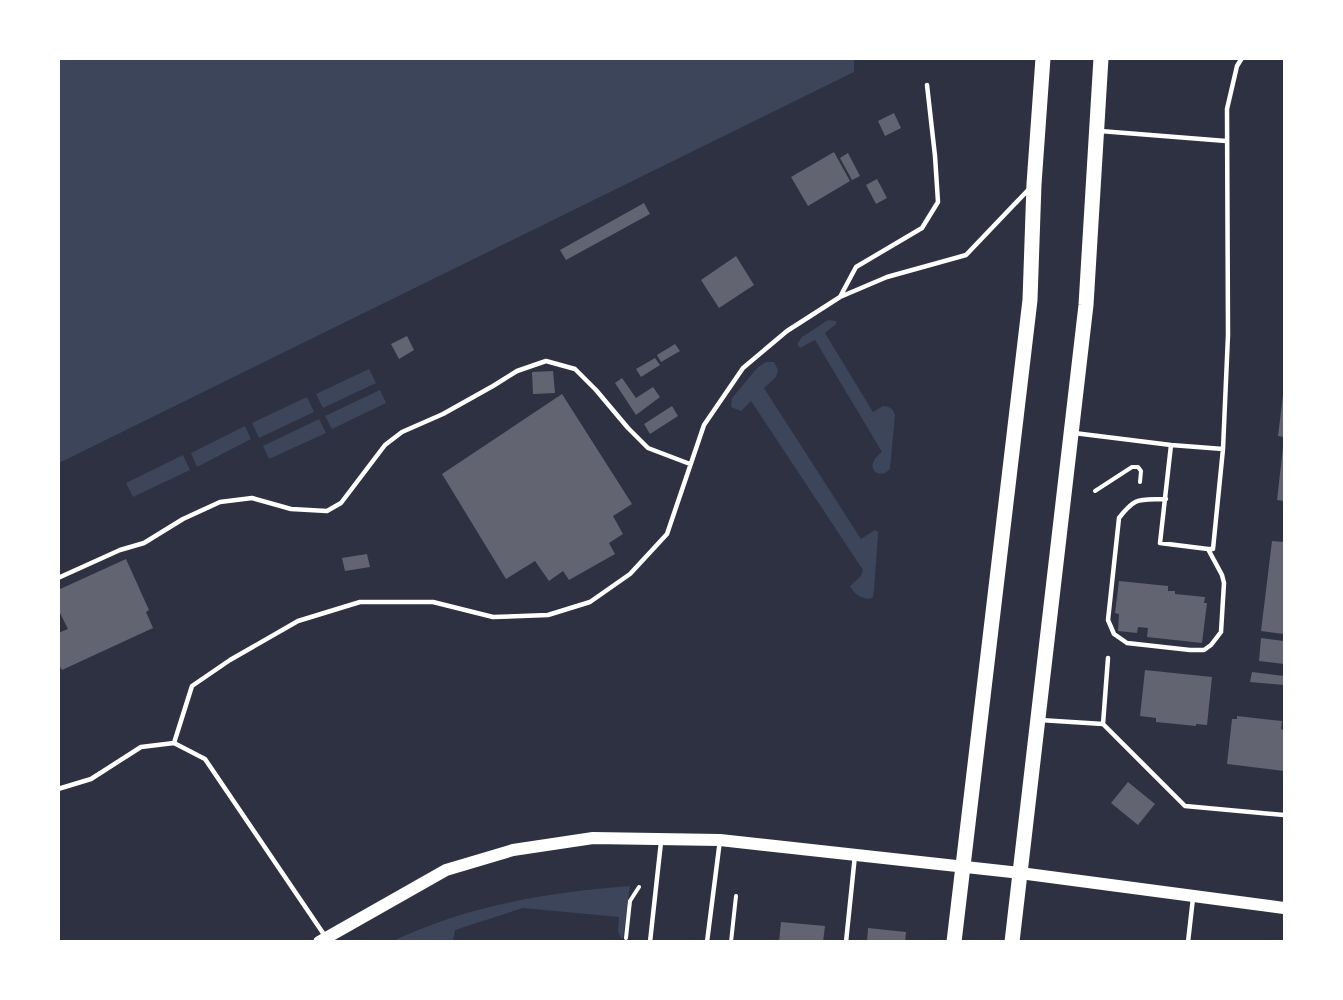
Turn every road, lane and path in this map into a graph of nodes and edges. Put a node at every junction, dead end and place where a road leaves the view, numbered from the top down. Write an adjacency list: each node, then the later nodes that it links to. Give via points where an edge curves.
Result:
1 (1043, 58): 7 (main road)
2 (1101, 58): 5 (main road)
3 (1242, 58): 6 (lane, via 1227,109)
4 (927, 85): 8 (lane, via 938,202 922,228 856,267)
5 (1097, 130): 6 (lane); 9 (main road, via 1086,305)
6 (1226, 141): 11 (lane, via 1228,335)
7 (1034, 184): 8 (lane, via 966,255 887,277); 27 (main road, via 1030,300)
8 (840, 297): 12 (lane, via 787,331 743,368 704,425)
9 (1071, 432): 10 (lane); 19 (main road)
10 (1171, 445): 11 (lane); 15 (lane)
11 (1223, 449): 16 (lane, via 1213,549)
12 (690, 464): 17 (lane, via 648,448 575,369 546,361 517,371 443,414 402,432 385,445 342,503 327,511 291,508 252,498 220,502 144,543); 21 (lane, via 667,534 630,574 590,602 548,615 493,617 433,602 360,602 298,621 192,686)
13 (1140, 483): 14 (path, via 1141,471 1131,467)
14 (1095, 491)
15 (1166, 499): 16 (lane, via 1160,543); 16 (lane, via 1137,500 1119,518 1108,620 1114,634 1127,643 1190,650 1204,650 1211,645 1221,632 1224,583)
16 (1208, 549)
17 (58, 578)
18 (1108, 657): 20 (lane)
19 (1038, 720): 20 (lane); 28 (main road)
20 (1103, 724): 23 (lane, via 1185,806)
21 (174, 743): 22 (lane, via 141,747 91,779); 34 (lane, via 205,759)
22 (58, 789)
23 (1284, 815)
24 (661, 839): 25 (main road); 34 (main road, via 593,838 513,850 446,870); 35 (lane)
25 (720, 840): 26 (main road); 36 (lane)
26 (855, 854): 27 (main road); 38 (lane)
27 (964, 866): 28 (main road); 39 (main road)
28 (1020, 873): 31 (main road); 40 (main road)
29 (639, 887): 33 (path, via 630,902)
30 (736, 896): 37 (path)
31 (1194, 896): 32 (main road); 41 (lane)
32 (1284, 908)
33 (626, 938)
34 (322, 939)
35 (650, 942)
36 (707, 942)
37 (731, 942)
38 (846, 942)
39 (954, 942)
40 (1012, 942)
41 (1188, 942)

